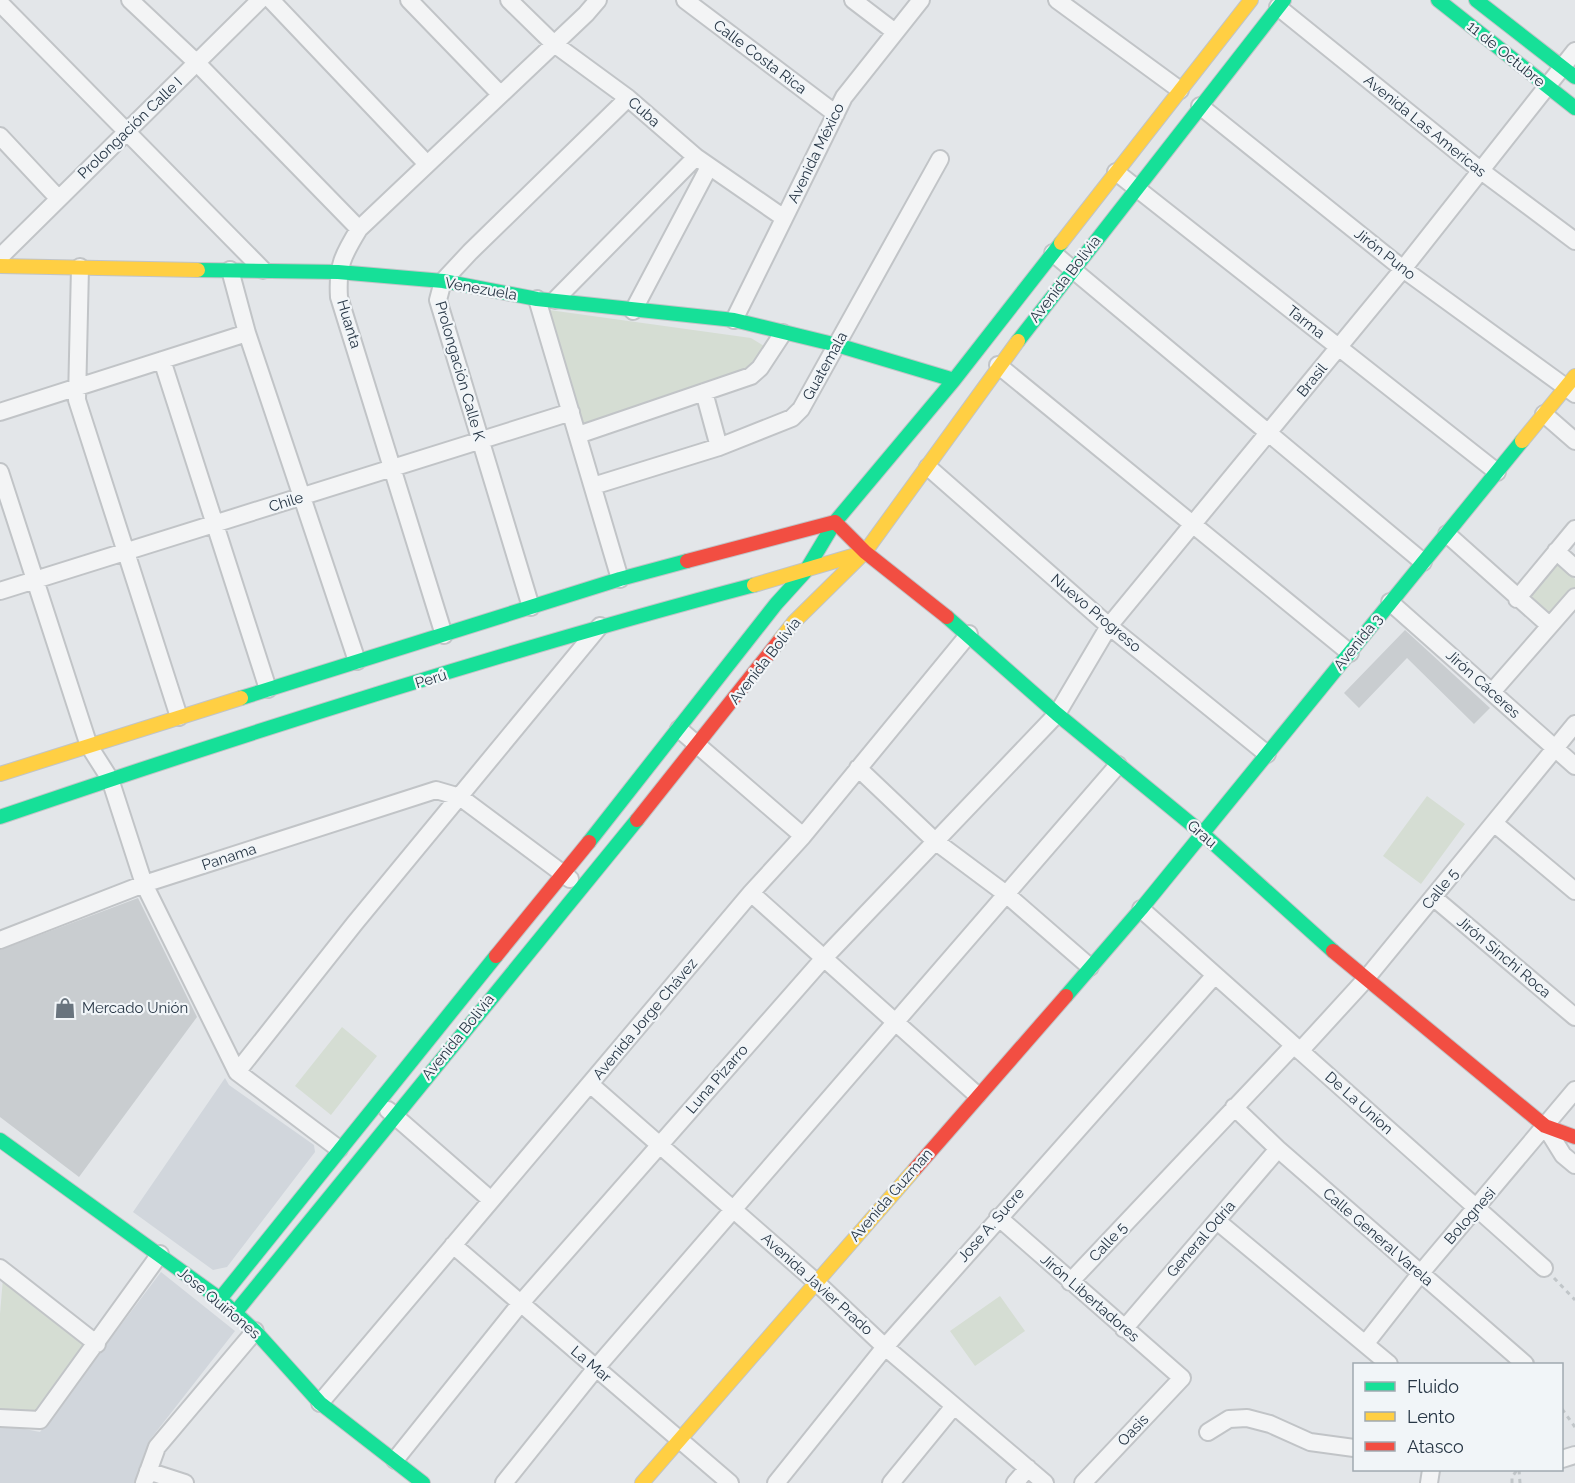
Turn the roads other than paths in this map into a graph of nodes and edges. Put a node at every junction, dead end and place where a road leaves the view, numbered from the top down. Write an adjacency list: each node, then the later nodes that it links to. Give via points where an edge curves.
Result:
1 (130, 0): 19 (street)
2 (260, 0): 19 (street, Prolongación Calle I)
3 (271, 0): 32 (street)
4 (409, 0): 23 (street)
5 (509, 0): 17 (street, Cuba)
6 (598, 0): 17 (street, Huanta)
7 (685, 0): 27 (street, Calle Costa Rica)
8 (853, 0): 16 (street)
9 (921, 0): 16 (street, Avenida México)
10 (1057, 0): 22 (street)
11 (1251, 0): 22 (street, Avenida Bolivia)
12 (1438, 0): 21 (street, 11 de Octubre)
13 (1476, 0): 20 (street, 11 de Octubre)
14 (0, 3): 28 (street)
15 (1281, 4): 25 (street, Avenida Bolivia); 33 (street, Avenida Las Americas)
16 (895, 32): 27 (street, Avenida México, via 844,97)
17 (553, 43): 23 (street, Huanta); 24 (street, Cuba)
18 (1575, 51): 20 (street, Brasil)
19 (197, 63): 28 (street, Prolongación Calle I); 38 (street)
20 (1569, 72): 21 (street, Brasil)
21 (1547, 87): 26 (street, 11 de Octubre); 33 (street, Brasil)
22 (1180, 90): 34 (street, Avenida Bolivia)
23 (500, 94): 32 (street, Huanta)
24 (628, 98): 31 (street, Cuba); 49 (street, Prolongación Calle K)
25 (1200, 106): 35 (street, Avenida Bolivia); 45 (street, Jirón Puno)
26 (1575, 108)
27 (836, 114): 37 (street, Avenida México)
28 (127, 130): 36 (street, Prolongación Calle I); 47 (street)
29 (0, 136): 36 (street)
30 (940, 159): 56 (street, Guatemala)
31 (702, 162): 37 (street, Cuba); 51 (street); 52 (street)
32 (426, 164): 38 (street, Huanta)
33 (1480, 170): 39 (street, Avenida Las Americas); 45 (street, Brasil)
34 (1116, 172): 35 (street, Tarma); 40 (street, Avenida Bolivia)
35 (1136, 189): 44 (street, Avenida Bolivia); 57 (street, Tarma)
36 (58, 198): 41 (street, Prolongación Calle I)
37 (784, 218): 53 (street, Avenida México)
38 (359, 229): 48 (street, Huanta)
39 (1575, 241)
40 (1053, 253): 44 (street); 60 (street, Avenida Bolivia)
41 (0, 257)
42 (0, 266): 43 (street, Venezuela)
43 (80, 267): 46 (street, Venezuela); 62 (street)
44 (1072, 268): 59 (street, Avenida Bolivia); 67 (street)
45 (1403, 269): 57 (street, Brasil); 61 (street, Jirón Puno)
46 (230, 270): 47 (street, Venezuela); 54 (street)
47 (263, 270): 48 (street, Venezuela)
48 (338, 272): 49 (street, Venezuela); 73 (street, Huanta, via 339,297)
49 (443, 281): 50 (street, Venezuela); 69 (street, Prolongación Calle K, via 438,300)
50 (537, 299): 51 (street, Venezuela); 65 (street)
51 (555, 300): 52 (street, Venezuela)
52 (633, 310): 53 (street, Venezuela)
53 (734, 320): 55 (street, Venezuela)
54 (247, 333): 58 (street); 77 (street)
55 (783, 333): 56 (street, Venezuela); 63 (street, via 756,372)
56 (837, 345): 60 (street, Venezuela); 71 (street, Guatemala, via 792,418)
57 (1339, 348): 67 (street, Brasil); 75 (street, Tarma)
58 (162, 360): 62 (street); 79 (street)
59 (998, 365): 72 (street, Avenida Bolivia); 80 (street)
60 (954, 380): 78 (street, Avenida Bolivia)
61 (1572, 386): 66 (street, Avenida 3)
62 (76, 388): 64 (street); 85 (street)
63 (704, 392): 68 (street); 71 (street)
64 (0, 412)
65 (572, 412): 68 (street); 69 (street, Chile)
66 (1544, 414): 70 (street); 75 (street, Avenida 3)
67 (1269, 432): 80 (street, Brasil); 86 (street)
68 (578, 435): 76 (street)
69 (480, 441): 73 (street, Chile); 95 (street, Prolongación Calle K)
70 (1575, 441)
71 (719, 447): 76 (street, Guatemala)
72 (928, 467): 84 (street, Avenida Bolivia); 97 (street, Nuevo Progreso)
73 (394, 469): 77 (street, Chile); 99 (street, Huanta)
74 (0, 472): 90 (street)
75 (1497, 472): 82 (street, Avenida 3)
76 (593, 486): 89 (street)
77 (304, 497): 79 (street, Chile); 102 (street)
78 (836, 522): 84 (street, Grau); 88 (street, Avenida Bolivia); 89 (street)
79 (215, 524): 85 (street, Chile); 103 (street)
80 (1193, 525): 97 (street, Brasil); 101 (street)
81 (1575, 529): 83 (street)
82 (1447, 534): 86 (street, Avenida 3); 93 (street)
83 (1556, 551): 87 (street); 93 (street)
84 (865, 552): 88 (street, Perú); 100 (street, Grau); 110 (street, Avenida Bolivia, via 794,621)
85 (125, 553): 90 (street, Chile); 106 (street)
86 (1423, 562): 94 (street, Avenida 3)
87 (1575, 568)
88 (805, 572): 96 (street, Perú); 108 (street, Avenida Bolivia)
89 (620, 579): 95 (street)
90 (35, 581): 91 (street, Chile); 109 (street)
91 (0, 591)
92 (1575, 597): 98 (street)
93 (1517, 599): 98 (street)
94 (1390, 603): 101 (street, Avenida 3); 104 (street, Jirón Cáceres)
95 (531, 607): 99 (street)
96 (600, 626): 117 (street, Perú); 118 (street)
97 (1110, 626): 105 (street, Brasil); 112 (street, Nuevo Progreso)
98 (1549, 626): 104 (street)
99 (444, 634): 102 (street)
100 (969, 634): 105 (street, Grau); 116 (street, Avenida Jorge Chávez)
101 (1350, 652): 112 (street, Avenida 3)
102 (357, 661): 103 (street)
103 (268, 689): 106 (street)
104 (1492, 692): 111 (street, Jirón Cáceres)
105 (1057, 714): 113 (street, Grau); 123 (street, Luna Pizarro)
106 (179, 717): 109 (street)
107 (1575, 724): 111 (street, Calle 5)
108 (679, 729): 110 (street); 124 (street, Avenida Bolivia)
109 (89, 746): 115 (street); 117 (street)
110 (698, 746): 122 (street); 126 (street, Avenida Bolivia)
111 (1555, 749): 114 (street, Jirón Cáceres); 120 (street, Calle 5)
112 (1268, 754): 121 (street, Avenida 3)
113 (1118, 765): 121 (street, Grau); 129 (street)
114 (1575, 766)
115 (2, 768)
116 (858, 768): 122 (street, Avenida Jorge Chávez); 123 (street)
117 (110, 779): 119 (street, Perú); 125 (street)
118 (460, 797): 124 (street); 125 (street, Panama, via 436,790); 140 (street)
119 (0, 817)
120 (1494, 823): 127 (street); 130 (street, Calle 5)
121 (1202, 833): 131 (street, Avenida 3); 136 (street, Grau)
122 (803, 836): 128 (street, Avenida Jorge Chávez)
123 (935, 841): 129 (street); 133 (street, Luna Pizarro)
124 (561, 872): 126 (street); 144 (street, Avenida Bolivia)
125 (144, 884): 132 (street, Panama); 140 (street)
126 (581, 887): 146 (street, Avenida Bolivia)
127 (1575, 891)
128 (751, 893): 133 (street); 141 (street, Avenida Jorge Chávez)
129 (1006, 894): 134 (street); 138 (street)
130 (1433, 897): 136 (street, Calle 5); 137 (street, Jirón Sinchi Roca)
131 (1141, 909): 134 (street, Avenida Guzman); 135 (street, De La Union)
132 (0, 940)
133 (824, 958): 138 (street); 150 (street, Luna Pizarro)
134 (1090, 967): 143 (street, Avenida Guzman)
135 (1215, 975): 139 (street, De La Union); 157 (street, Jose A. Sucre)
136 (1365, 980): 139 (street, Calle 5); 147 (street, Grau)
137 (1575, 1017)
138 (896, 1022): 143 (street); 156 (street)
139 (1297, 1048): 145 (street, Calle 5); 155 (street, De La Union)
140 (237, 1072): 151 (street)
141 (590, 1084): 150 (street, Avenida Javier Prado); 154 (street, Avenida Jorge Chávez)
142 (1575, 1090): 147 (street, Bolognesi)
143 (977, 1095): 164 (street, Avenida Guzman)
144 (378, 1101): 146 (street); 151 (street, Avenida Bolivia)
145 (1234, 1107): 152 (street, Calle General Varela); 165 (street, Calle 5)
146 (395, 1116): 154 (street); 168 (street, Avenida Bolivia)
147 (1545, 1126): 148 (street, Grau); 153 (street); 155 (street, Bolognesi)
148 (1575, 1137)
149 (0, 1140): 160 (street, Jose Quiñones)
150 (661, 1144): 156 (street, Avenida Javier Prado); 167 (street, Luna Pizarro)
151 (339, 1149): 166 (street, Avenida Bolivia)
152 (1278, 1149): 158 (street, General Odria); 163 (street, Calle General Varela)
153 (1575, 1166)
154 (491, 1200): 159 (street, Avenida Jorge Chávez)
155 (1478, 1208): 162 (street, De La Union); 163 (street, Bolognesi)
156 (734, 1209): 164 (street, Avenida Javier Prado); 176 (street)
157 (998, 1217): 165 (street, Jirón Libertadores); 173 (street, Jose A. Sucre)
158 (1217, 1221): 169 (street, General Odria); 171 (street)
159 (453, 1245): 167 (street, La Mar); 178 (street, Avenida Jorge Chávez)
160 (160, 1254): 166 (street, Jose Quiñones); 172 (street)
161 (0, 1268): 172 (street)
162 (1544, 1268)
163 (1420, 1274): 171 (street, Bolognesi); 175 (street, Calle General Varela)
164 (816, 1281): 173 (street, Avenida Javier Prado); 182 (street, Avenida Guzman)
165 (1070, 1282): 169 (street, Jirón Libertadores)
166 (219, 1299): 168 (street, Jose Quiñones)
167 (520, 1304): 176 (street, La Mar); 184 (street, Luna Pizarro)
168 (235, 1313): 170 (street, Jose Quiñones)
169 (1124, 1329): 177 (street, Jirón Libertadores)
170 (255, 1331): 178 (street, Jose Quiñones); 186 (street, via 157,1447)
171 (1366, 1343): 174 (street)
172 (97, 1344): 180 (street, via 40,1420)
173 (885, 1347): 179 (street, Avenida Javier Prado); 193 (street, Jose A. Sucre)
174 (1387, 1363)
175 (1523, 1363)
176 (596, 1368): 182 (street, La Mar); 190 (street)
177 (1182, 1378): 197 (street, Oasis)
178 (320, 1403): 184 (street, Jose Quiñones)
179 (954, 1406): 185 (street, Avenida Javier Prado); 194 (street)
180 (0, 1418)
181 (1208, 1432): 183 (street, via 1229,1419 1247,1418 1310,1442)
182 (680, 1440): 191 (street, Avenida Guzman); 192 (street, La Mar)
183 (1353, 1448)
184 (395, 1460): 187 (street, Jose Quiñones)
185 (1028, 1468): 195 (street); 196 (street, Avenida Javier Prado)
186 (146, 1477): 188 (street)
187 (403, 1477): 189 (street, Jose Quiñones)
188 (185, 1483)
189 (423, 1483)
190 (504, 1483)
191 (642, 1483)
192 (730, 1483)
193 (776, 1483)
194 (891, 1483)
195 (1015, 1483)
196 (1045, 1483)
197 (1083, 1483)

